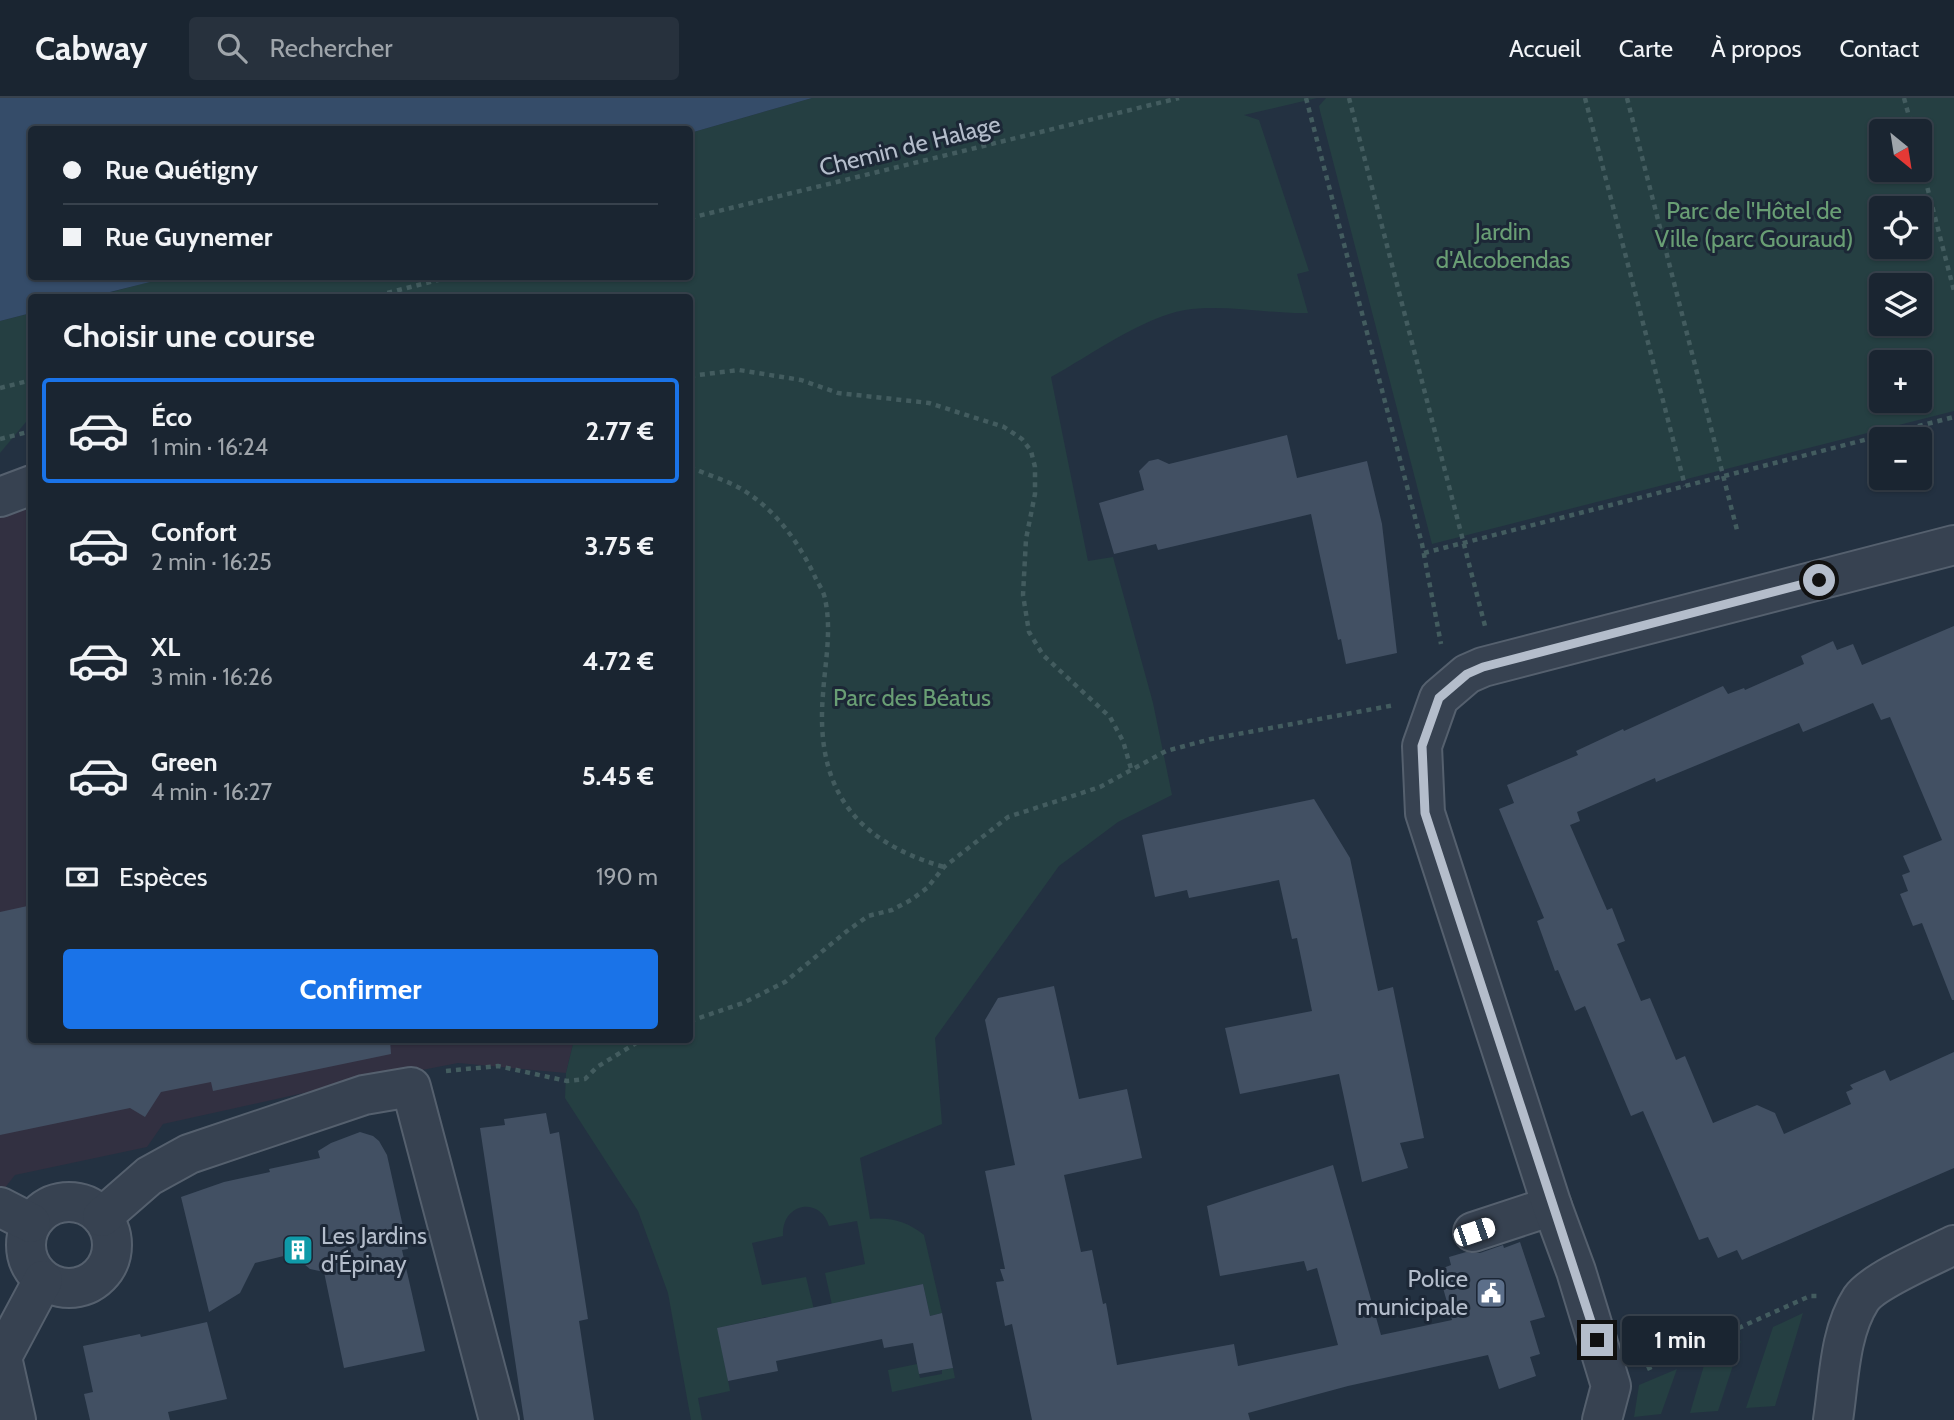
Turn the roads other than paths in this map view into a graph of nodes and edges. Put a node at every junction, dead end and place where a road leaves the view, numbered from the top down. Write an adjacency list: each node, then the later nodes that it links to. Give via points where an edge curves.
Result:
1 (28, 486): 2 (street)
2 (0, 497)
3 (1954, 545): 4 (street, via 1495,664 1467,674 1444,693 1422,746 1425,813)
4 (1552, 1206): 7 (street); 12 (street, via 1611,1386)
5 (15, 1215): 6 (street, via 40,1213 65,1202 92,1208); 9 (street, via 26,1235 28,1260)
6 (102, 1217): 9 (street, via 109,1229 111,1250 105,1269 83,1287 69,1289); 11 (street, via 149,1176 189,1154 364,1095 411,1087)
7 (1474, 1232)
8 (1954, 1245): 13 (street, via 1862,1297 1847,1331)
9 (43, 1280): 10 (street, via 2,1357)
10 (16, 1420)
11 (499, 1420)
12 (1602, 1420)
13 (1833, 1420)

